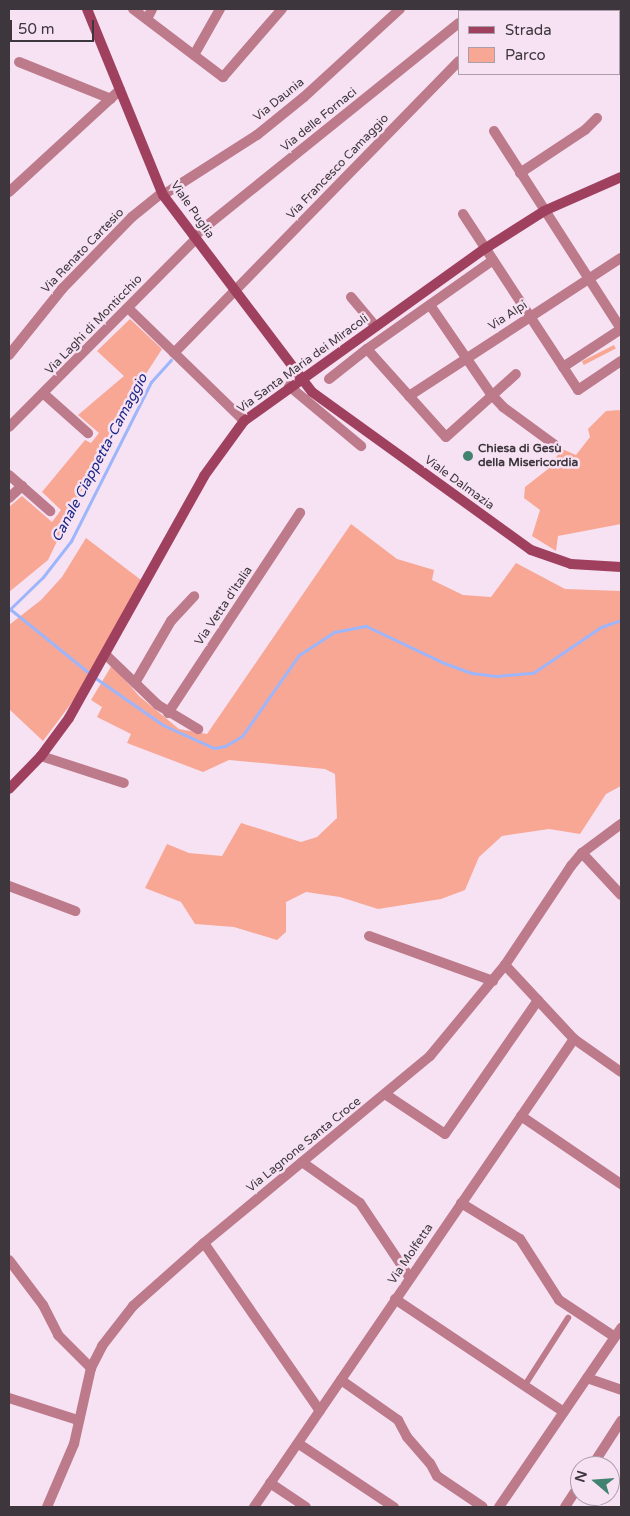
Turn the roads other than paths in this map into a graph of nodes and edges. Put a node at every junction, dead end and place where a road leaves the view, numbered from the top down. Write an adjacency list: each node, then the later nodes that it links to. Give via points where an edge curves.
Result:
1 (87, 9): 12 (street, Viale Puglia)
2 (133, 9): 7 (street)
3 (152, 9): 7 (street)
4 (220, 9): 9 (street)
5 (282, 9): 9 (street, via 223,77)
6 (400, 9): 19 (street, Via Daunia, via 304,97 257,135)
7 (147, 19): 9 (street)
8 (458, 24): 22 (street, Via delle Fornaci)
9 (194, 55)
10 (19, 62): 13 (street)
11 (458, 62): 27 (street, Via Francesco Camaggio)
12 (120, 90): 13 (street); 19 (street, Viale Puglia)
13 (111, 99): 18 (street)
14 (597, 118): 16 (street, via 585,130)
15 (494, 131): 16 (street)
16 (520, 173): 20 (street)
17 (621, 177): 20 (street, Via Santa Maria dei Miracoli)
18 (9, 192)
19 (163, 194): 22 (street, Viale Puglia); 36 (street, Via Renato Cartesio, via 132,217 62,289)
20 (544, 211): 23 (street, Via Santa Maria dei Miracoli); 26 (street)
21 (463, 214): 23 (street)
22 (195, 238): 27 (street, Viale Puglia); 30 (street, Via Laghi di Monticchio)
23 (486, 248): 25 (street); 32 (street, Via Santa Maria dei Miracoli)
24 (621, 258): 26 (street, Via Alpi)
25 (493, 260): 29 (street, Via Santa Maria dei Miracoli); 31 (street)
26 (588, 279): 31 (street, Via Alpi); 33 (street)
27 (236, 291): 35 (street, Via Francesco Camaggio); 41 (street, Viale Puglia)
28 (351, 297): 32 (street)
29 (430, 305): 34 (street, Via Santa Maria dei Miracoli); 37 (street)
30 (128, 308): 35 (street); 44 (street, Via Laghi di Monticchio)
31 (531, 316): 37 (street, Via Alpi); 39 (street)
32 (375, 326): 41 (street, Via Santa Maria dei Miracoli)
33 (621, 329): 39 (street)
34 (366, 349): 42 (street, Via Santa Maria dei Miracoli); 46 (street)
35 (174, 353): 47 (street)
36 (9, 355)
37 (466, 358): 45 (street); 46 (street, Via Alpi)
38 (621, 361): 39 (street, via 578,390)
39 (563, 367)
40 (516, 374): 45 (street)
41 (300, 378): 43 (street, Via Santa Maria dei Miracoli); 57 (street, Viale Dalmazia, via 312,392 532,550 572,564)
42 (329, 379)
43 (289, 386): 47 (street, Via Santa Maria dei Miracoli); 51 (street)
44 (44, 394): 48 (street, Via Laghi di Monticchio); 49 (street)
45 (491, 394): 46 (street, via 446,437); 50 (street, via 503,407)
46 (409, 396)
47 (244, 421): 59 (street, Via Santa Maria dei Miracoli, via 204,476)
48 (9, 427)
49 (88, 433)
50 (555, 445)
51 (361, 446)
52 (9, 475): 53 (street)
53 (22, 486): 54 (street); 55 (street)
54 (9, 498)
55 (50, 510)
56 (300, 514): 61 (street, Via Vetta d'Italia)
57 (621, 566)
58 (194, 596): 60 (street, via 170,621)
59 (106, 655): 60 (street); 63 (street, Via Santa Maria dei Miracoli, via 69,718)
60 (134, 683): 61 (street)
61 (168, 713): 62 (street)
62 (198, 729)
63 (40, 756): 64 (street); 65 (street, Via Santa Maria dei Miracoli)
64 (124, 783)
65 (9, 789)
66 (621, 824): 67 (street, Via Lagnone Santa Croce)
67 (582, 853): 69 (street); 72 (street, Via Lagnone Santa Croce, via 541,907)
68 (9, 886): 70 (street)
69 (621, 895)
70 (75, 911)
71 (369, 936): 73 (street)
72 (505, 966): 73 (street, Via Lagnone Santa Croce); 74 (street)
73 (493, 981): 79 (street, Via Lagnone Santa Croce, via 430,1056)
74 (538, 1000): 75 (street); 79 (street, via 445,1134)
75 (574, 1039): 76 (street); 80 (street, Via Molfetta)
76 (603, 1059): 77 (street); 78 (street)
77 (621, 1067)
78 (621, 1072)
79 (386, 1094): 81 (street, Via Lagnone Santa Croce)
80 (521, 1116): 82 (street); 83 (street, Via Molfetta)
81 (302, 1162): 84 (street, Via Lagnone Santa Croce); 86 (street, via 360,1203)
82 (621, 1184)
83 (461, 1203): 86 (street, Via Molfetta); 90 (street, via 520,1239 559,1300)
84 (204, 1242): 91 (street, Via Lagnone Santa Croce, via 133,1306 102,1346); 97 (street)
85 (9, 1260): 91 (street, via 43,1305 58,1335)
86 (410, 1278): 87 (street, Via Molfetta)
87 (395, 1299): 93 (street, Via Molfetta); 94 (street)
88 (568, 1318): 94 (lane)
89 (621, 1328): 90 (street)
90 (615, 1337): 92 (street)
91 (91, 1368): 99 (street, Via Lagnone Santa Croce)
92 (587, 1378): 95 (street); 98 (street)
93 (341, 1380): 97 (street, Via Molfetta); 108 (street, via 398,1420 437,1476)
94 (525, 1385): 98 (street)
95 (621, 1390)
96 (9, 1398): 99 (street)
97 (320, 1411): 101 (street, Via Molfetta)
98 (564, 1412): 109 (street)
99 (78, 1420): 104 (street, Via Lagnone Santa Croce, via 74,1444)
100 (621, 1421): 102 (street)
101 (299, 1444): 103 (street, Via Molfetta); 107 (street)
102 (598, 1456)
103 (270, 1483): 105 (street, Via Molfetta); 106 (street)
104 (47, 1507)
105 (254, 1507)
106 (306, 1507)
107 (394, 1507)
108 (483, 1507)
109 (499, 1507)

